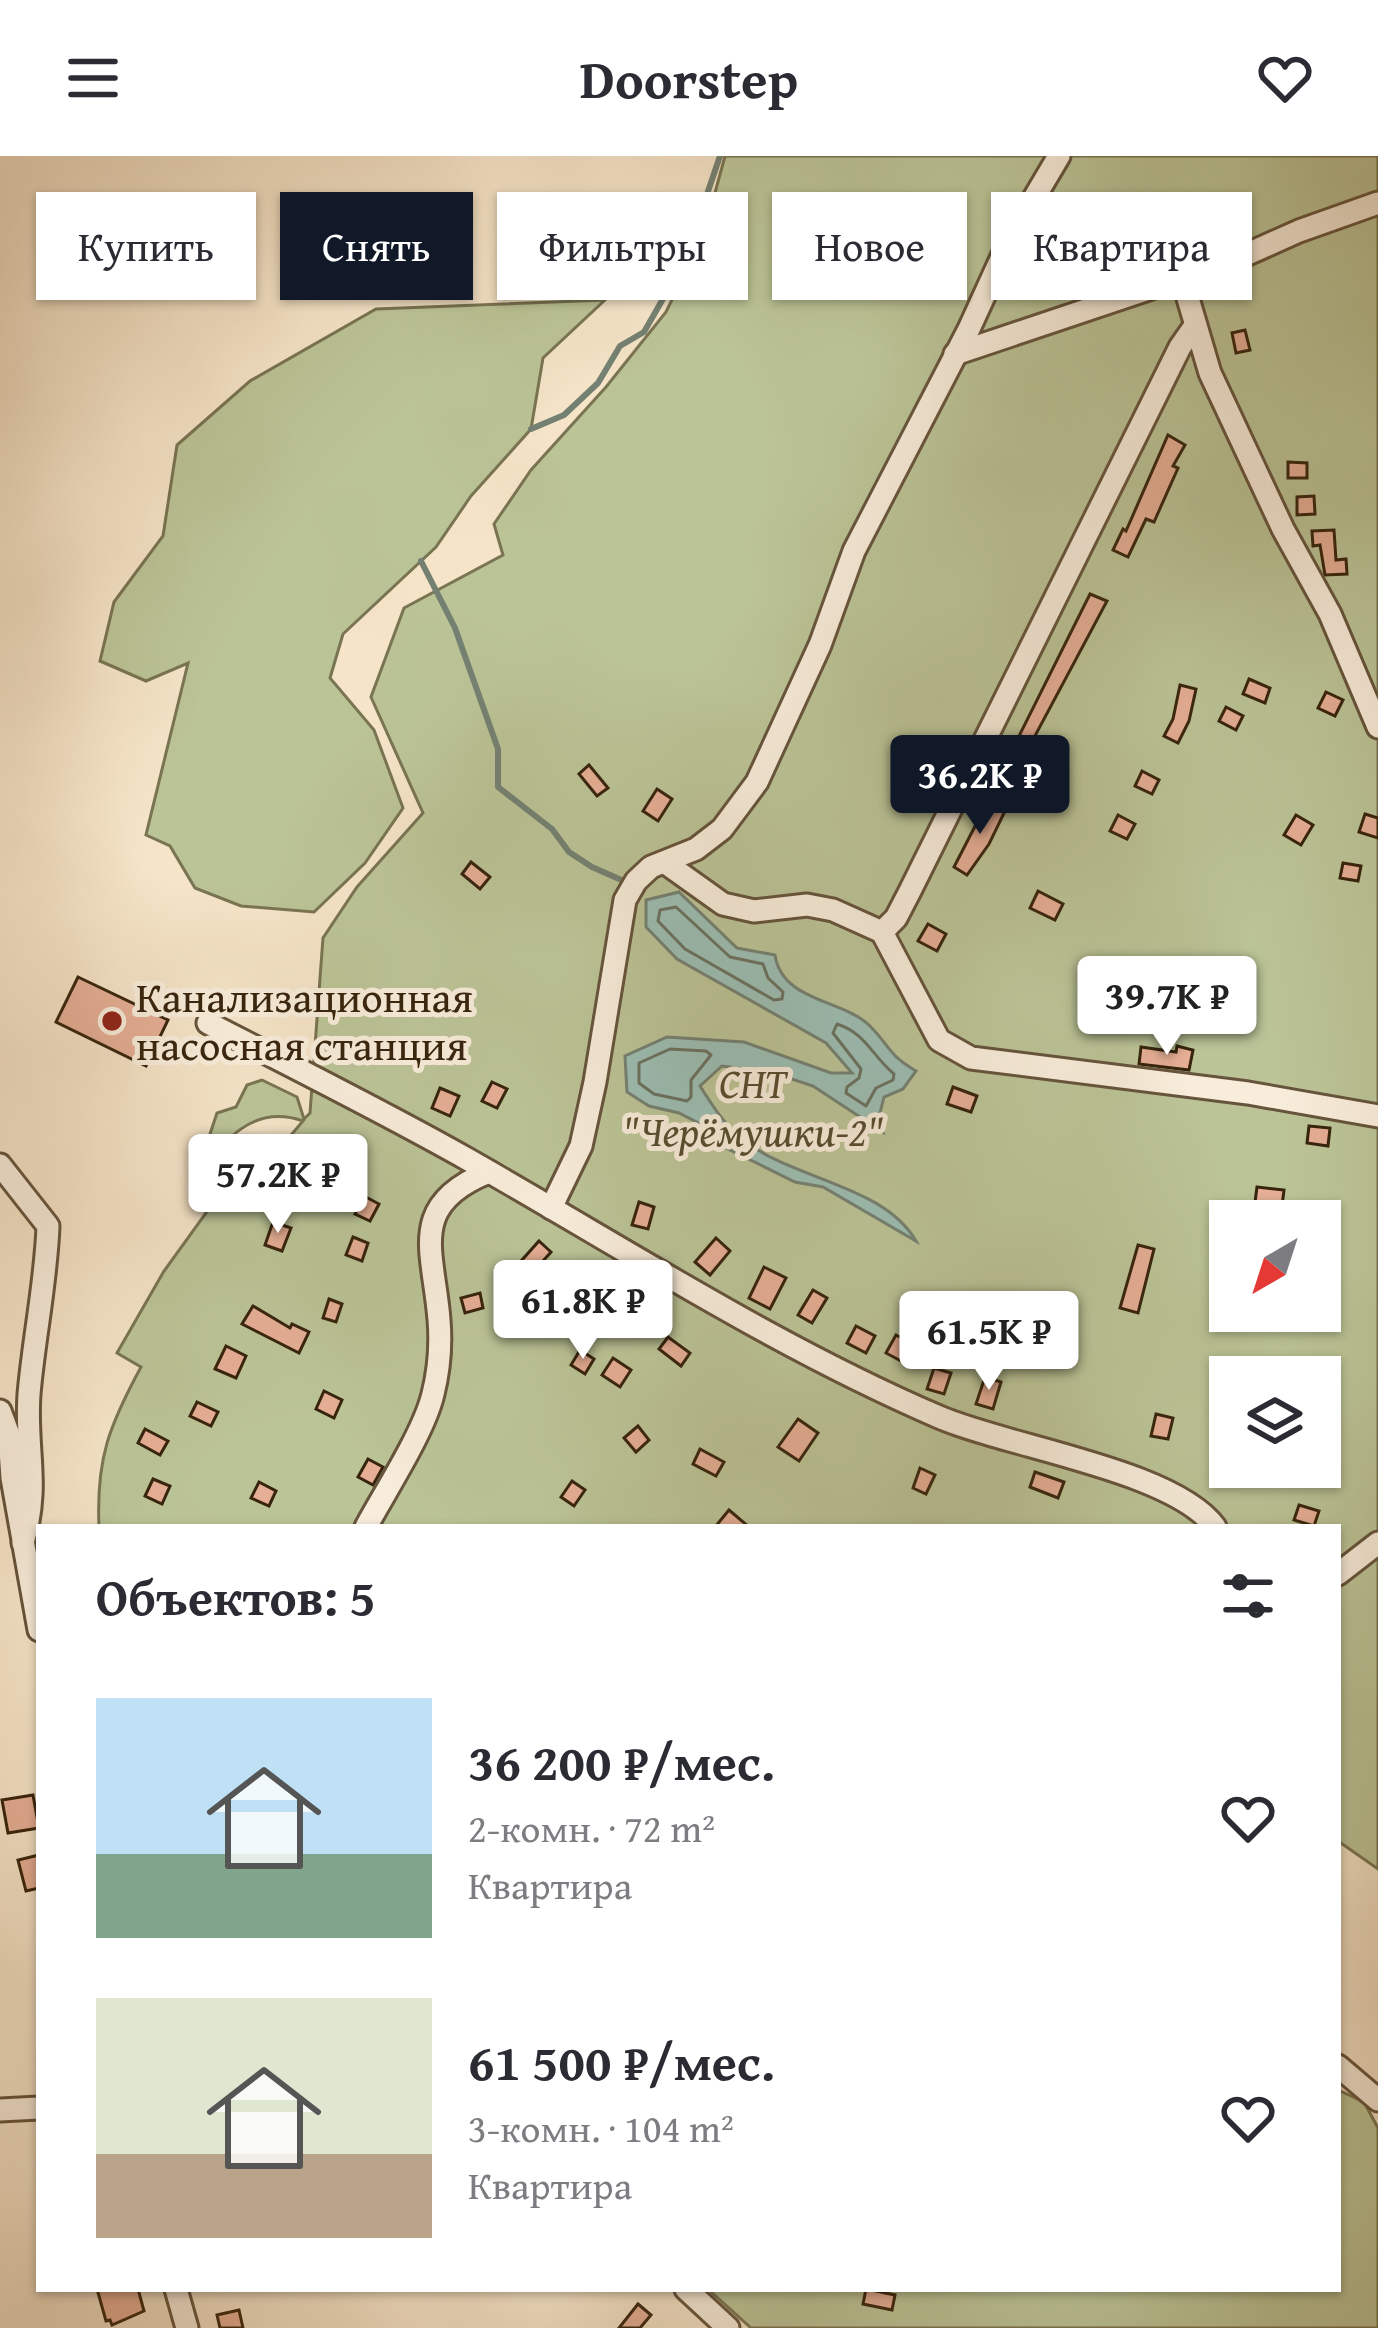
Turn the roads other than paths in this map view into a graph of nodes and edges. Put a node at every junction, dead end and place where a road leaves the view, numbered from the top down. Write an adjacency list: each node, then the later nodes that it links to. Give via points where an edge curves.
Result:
1 (1059, 156): 7 (street)
2 (1378, 203): 3 (street)
3 (1252, 251)
4 (1116, 300): 7 (street)
5 (1187, 300): 6 (street)
6 (1194, 327): 8 (street); 10 (street, via 903,905)
7 (955, 354): 9 (street, via 854,551 757,782 722,829)
8 (1378, 727)
9 (667, 864): 10 (street, via 722,904 754,911 807,905); 15 (street, via 636,880 625,900 596,1082 580,1146)
10 (882, 932): 12 (street, via 939,1040 971,1058)
11 (208, 1023): 14 (street)
12 (1378, 1116)
13 (0, 1166): 19 (street, via 48,1226 29,1400 33,1508)
14 (490, 1172): 15 (street); 17 (street, via 463,1183 435,1219 428,1258 438,1374)
15 (551, 1208): 18 (street, via 895,1398 969,1430 1172,1493)
16 (0, 1412): 19 (street)
17 (369, 1524)
18 (1213, 1524)
19 (23, 1543): 22 (street)
20 (1378, 1543): 21 (street)
21 (1341, 1572)
22 (36, 1614)
23 (1341, 2069): 24 (street)
24 (1378, 2101)
25 (36, 2108): 26 (street)
26 (0, 2110)
27 (177, 2292): 29 (street)
28 (689, 2292): 30 (street)
29 (187, 2328)
30 (728, 2328)

